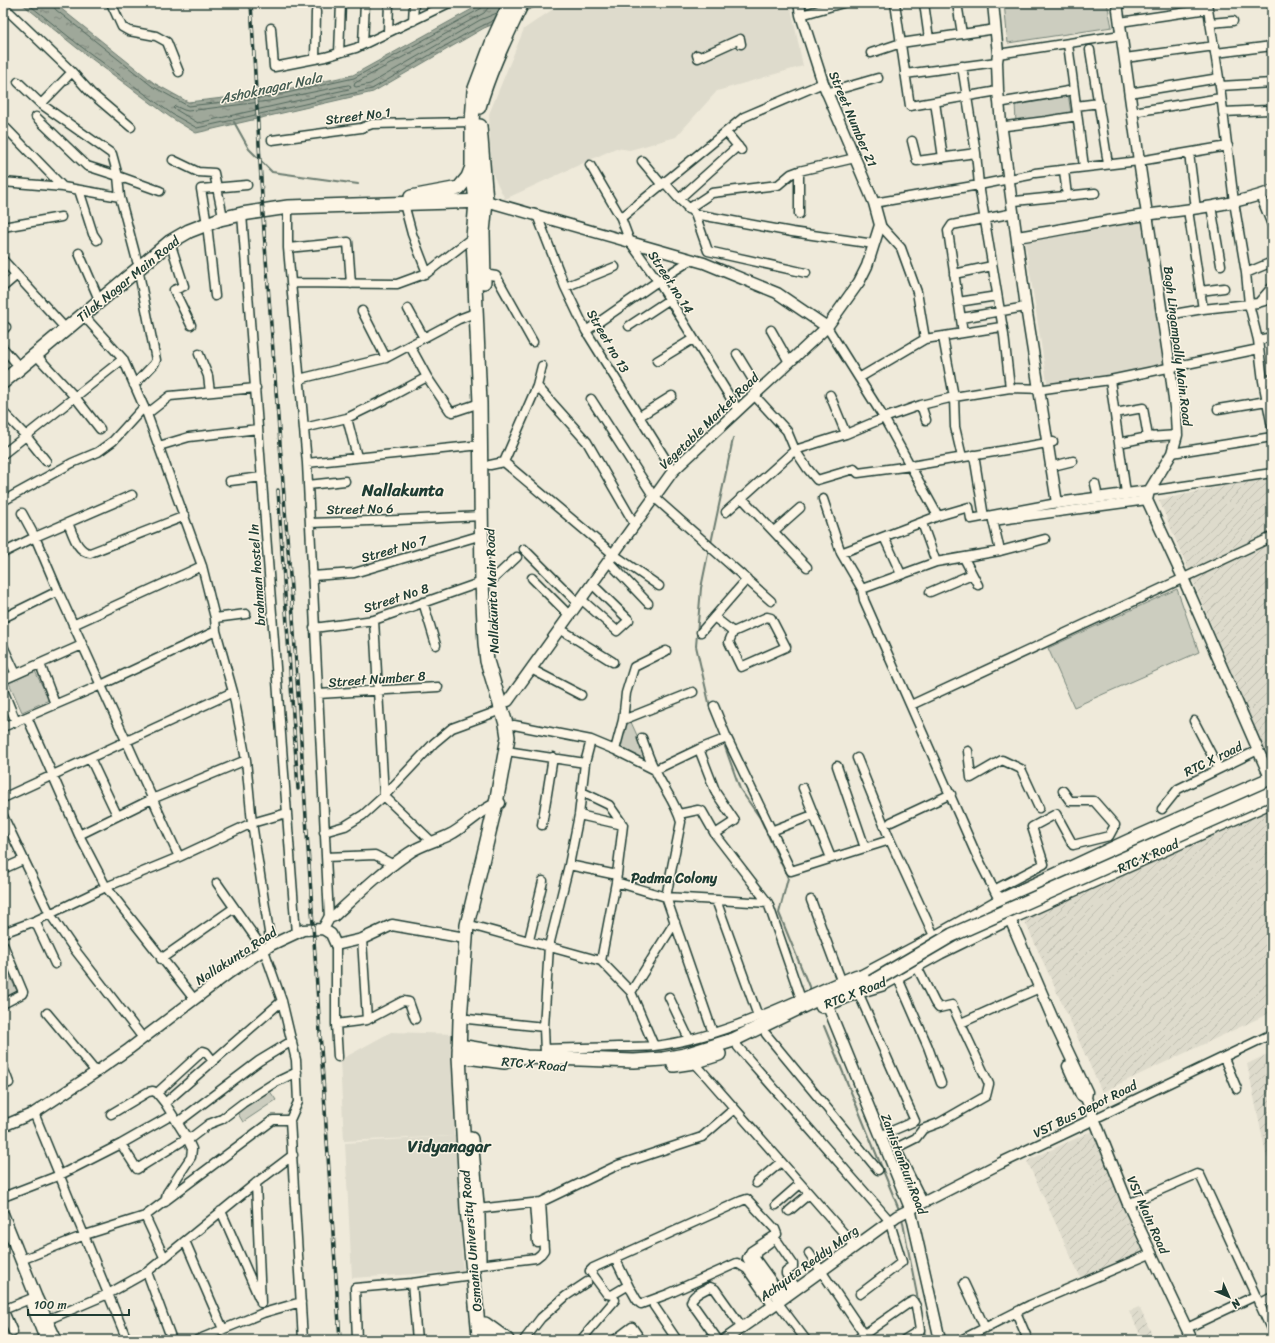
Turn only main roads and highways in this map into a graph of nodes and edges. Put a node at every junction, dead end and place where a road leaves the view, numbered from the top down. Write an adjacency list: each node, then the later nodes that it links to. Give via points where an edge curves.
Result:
1 (510, 3): 3 (main road)
2 (522, 3): 3 (main road)
3 (499, 40): 4 (main road, via 474,91); 5 (main road, via 478,110)
4 (472, 165): 5 (main road); 6 (main road, Tilak Nagar Main Road, via 468,177 459,188 410,197)
5 (481, 201): 6 (main road, Tilak Nagar Main Road); 12 (main road, Nallakunta Main Road, via 490,466); 12 (main road, Nallakunta Main Road, via 473,236 482,535)
6 (327, 203): 7 (main road, Tilak Nagar Main Road); 7 (main road, Tilak Nagar Main Road, via 255,204 222,212)
7 (207, 221): 8 (main road, Tilak Nagar Main Road, via 170,242); 8 (main road, Tilak Nagar Main Road, via 177,230)
8 (138, 265): 9 (main road, Tilak Nagar Main Road, via 97,295); 9 (main road, Tilak Nagar Main Road, via 83,315)
9 (64, 327): 10 (main road, Tilak Nagar Main Road); 11 (main road, Tilak Nagar Main Road, via 36,355)
10 (3, 373)
11 (3, 382)
12 (486, 582): 13 (main road, Nallakunta Main Road, via 493,651)
13 (505, 705): 17 (main road, Nallakunta Main Road, via 508,738); 17 (main road, Nallakunta Main Road, via 515,734 513,752)
14 (1272, 781): 18 (main road, RTC X Road, via 1129,841); 18 (main road, RTC X Road, via 1051,884)
15 (1272, 793): 19 (main road, bridge, via 952,936)
16 (1272, 801): 19 (main road, RTC X Road, via 1008,919 882,984)
17 (499, 803): 20 (main road, Nallakunta Main Road, via 474,926 468,1019); 20 (main road, Nallakunta Main Road, via 465,938)
18 (1041, 882): 21 (main road, RTC X Road, via 997,897 935,938 733,1040)
19 (860, 991): 21 (main road, RTC X Road, via 738,1047 694,1062)
20 (463, 1051): 21 (main road, RTC X Road, via 526,1057 545,1054); 21 (main road, RTC X Road, via 545,1067 630,1069); 24 (main road, Osmania University Road, via 477,1209); 24 (main road, Osmania University Road, via 466,1205)
21 (663, 1063)
22 (3, 1215): 27 (main road)
23 (3, 1232): 26 (main road)
24 (476, 1270): 25 (main road, Osmania University Road)
25 (484, 1334): 28 (main road)
26 (46, 1340)
27 (56, 1340)
28 (507, 1340)

